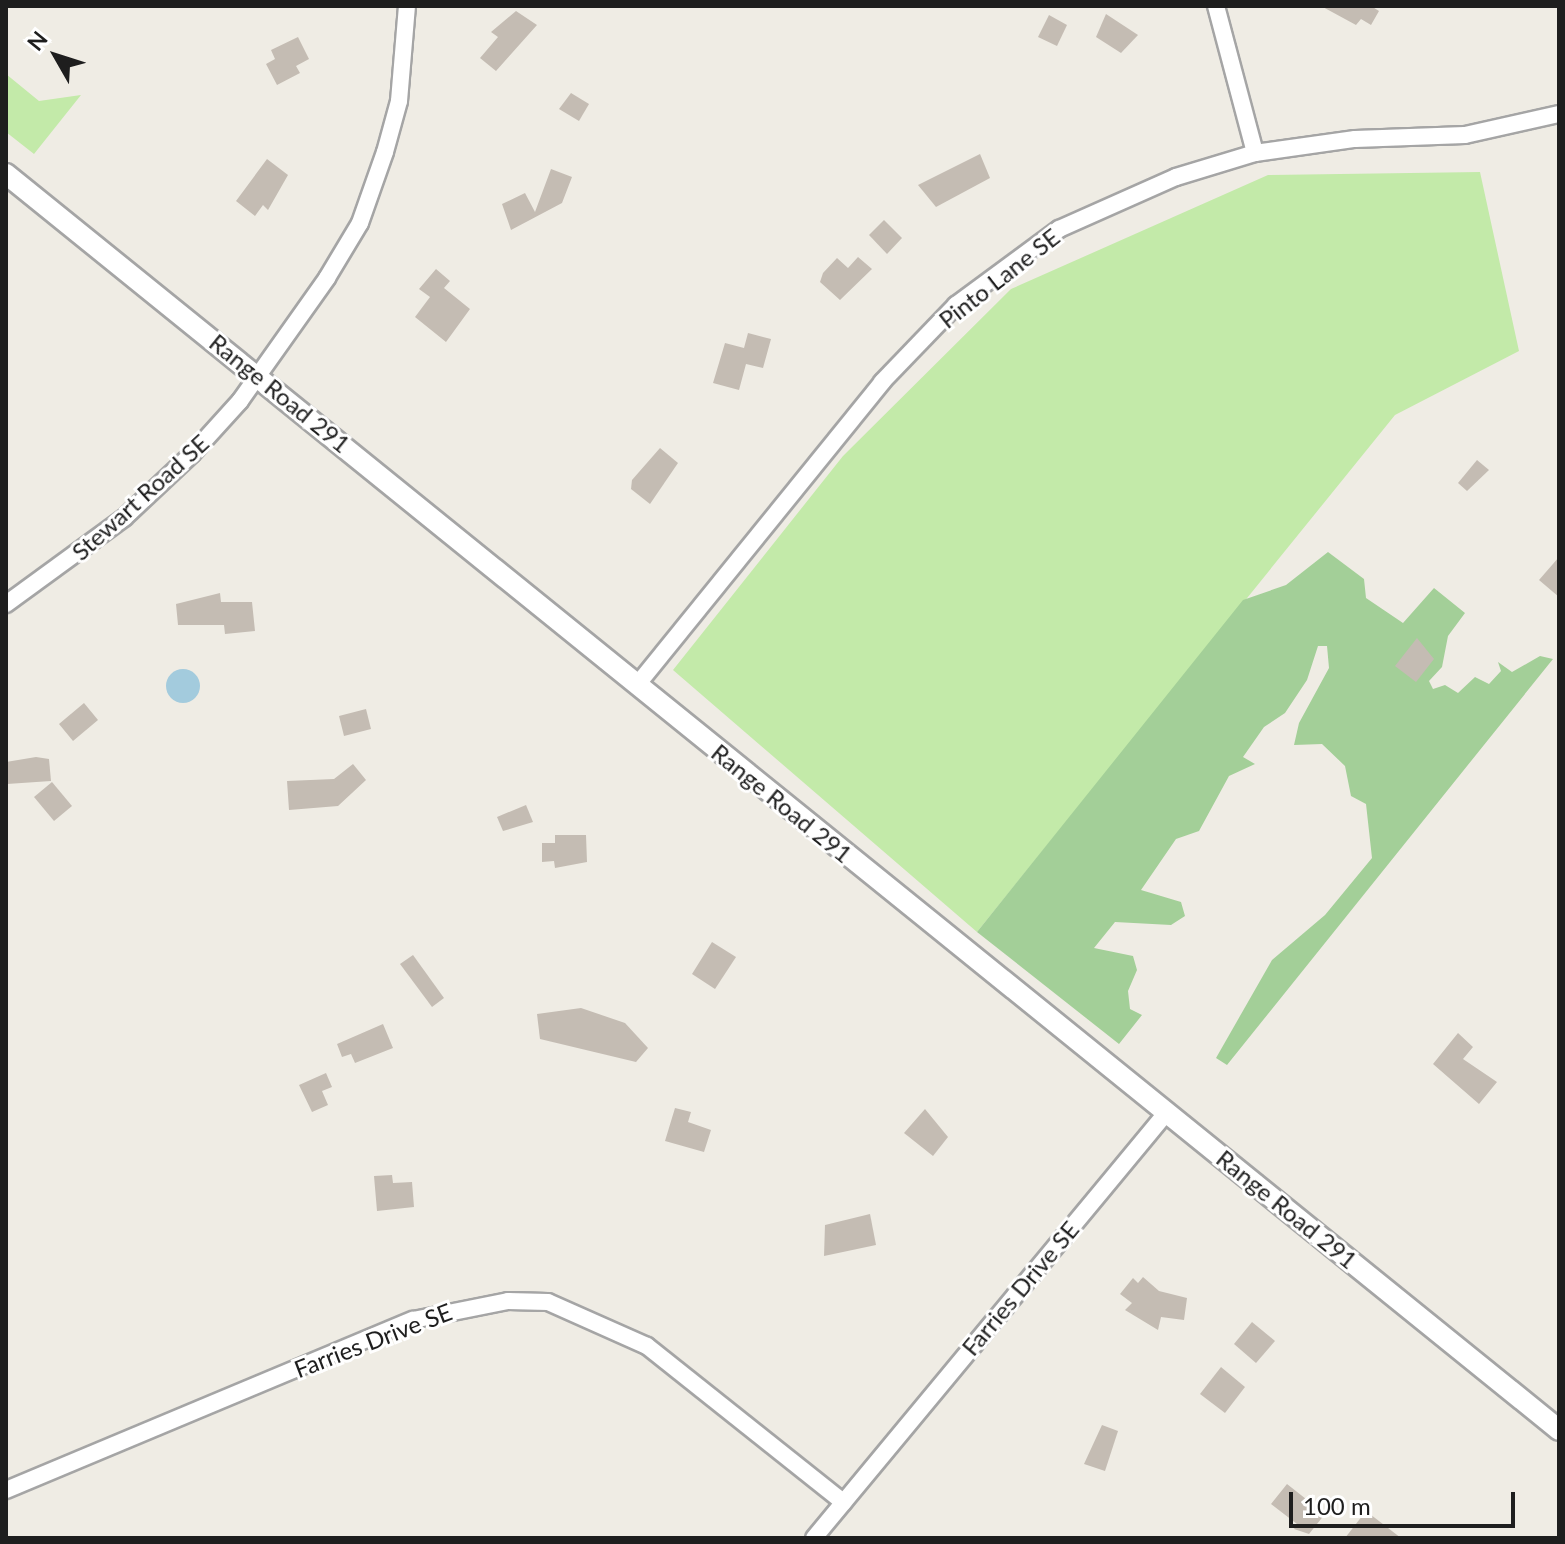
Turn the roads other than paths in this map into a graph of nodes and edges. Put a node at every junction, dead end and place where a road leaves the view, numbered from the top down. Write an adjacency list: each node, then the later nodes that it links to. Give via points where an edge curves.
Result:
1 (407, 6): 6 (street, Stewart Road SE, via 399,101 360,223)
2 (1216, 6): 4 (street)
3 (1559, 114): 4 (street, Pinto Lane SE, via 1465,135 1355,139)
4 (1255, 153): 8 (street, Pinto Lane SE, via 1176,177 1059,229 956,305 882,382)
5 (6, 174): 6 (street, Range Road 291)
6 (258, 374): 7 (street, Stewart Road SE, via 192,454 124,518); 8 (street, Range Road 291)
7 (6, 604)
8 (637, 685): 9 (street, Range Road 291)
9 (1167, 1112): 10 (street, Range Road 291); 12 (street, Farries Drive SE)
10 (1559, 1430)
11 (6, 1490): 12 (street, Farries Drive SE, via 413,1320 508,1301 548,1302 647,1346)
12 (843, 1502): 13 (street, Farries Drive SE)
13 (814, 1538)

